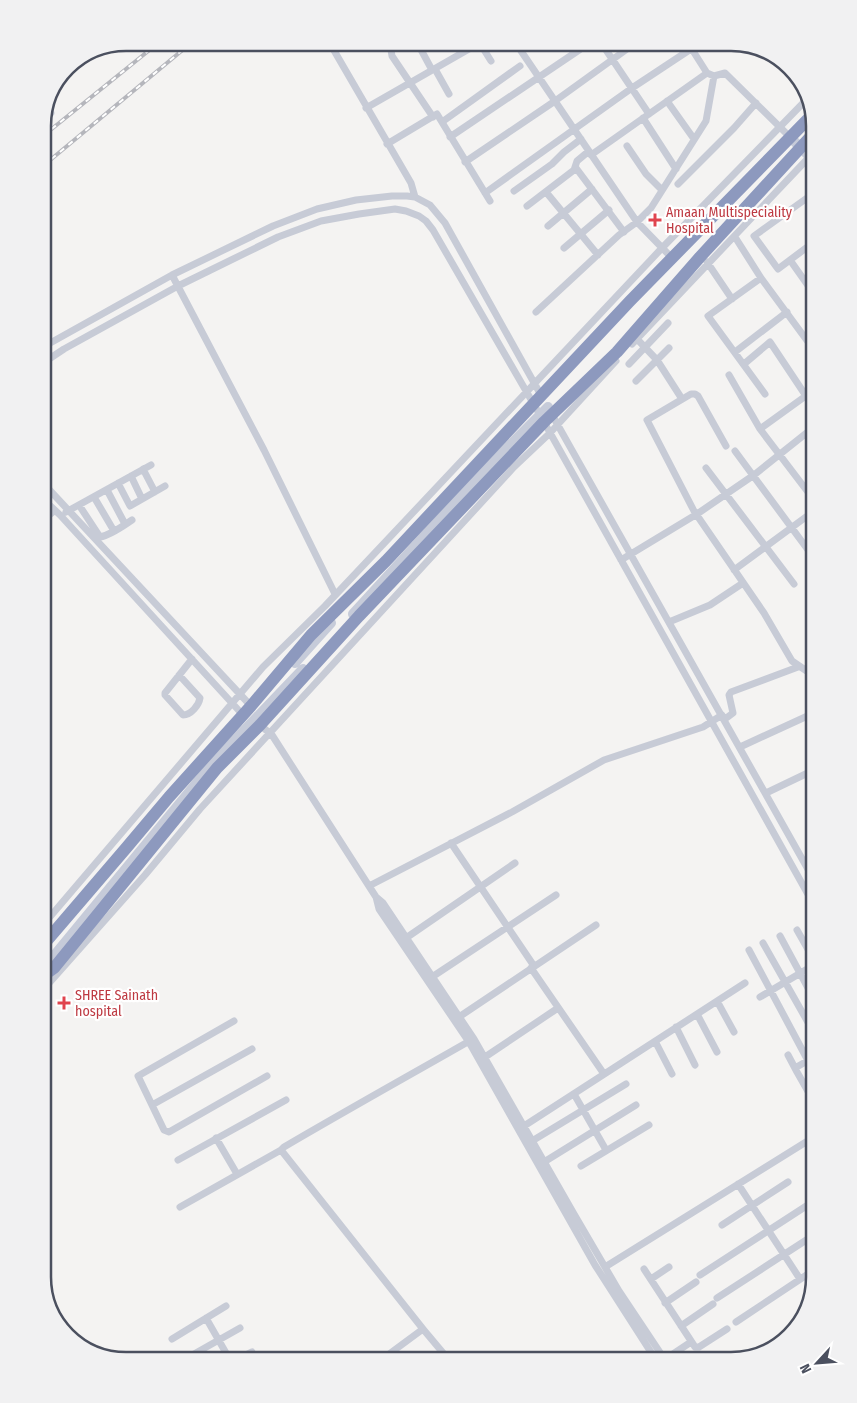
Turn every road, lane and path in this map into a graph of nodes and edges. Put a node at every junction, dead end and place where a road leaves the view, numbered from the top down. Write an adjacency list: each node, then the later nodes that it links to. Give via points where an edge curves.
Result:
1 (335, 51): 25 (street)
2 (391, 51): 18 (street)
3 (423, 51): 15 (street)
4 (466, 51): 15 (street)
5 (485, 51): 13 (street)
6 (523, 51): 17 (street)
7 (578, 51): 17 (street)
8 (607, 51): 12 (street)
9 (623, 51): 12 (street)
10 (682, 51): 19 (street)
11 (693, 51): 16 (street)
12 (612, 58): 19 (street); 21 (street)
13 (491, 61)
14 (520, 66): 28 (street)
15 (434, 70): 18 (street); 20 (street)
16 (711, 74): 22 (street); 23 (street, via 725,72); 35 (street, via 706,121)
17 (539, 78): 21 (street); 32 (street)
18 (411, 82): 25 (street); 27 (street)
19 (632, 88): 26 (street); 31 (street)
20 (449, 94)
21 (555, 101): 31 (street); 42 (street)
22 (667, 101): 26 (street); 35 (street)
23 (756, 103): 30 (street); 45 (street)
24 (802, 104): 30 (street)
25 (366, 108): 36 (street)
26 (646, 116): 39 (street); 44 (street)
27 (434, 117): 28 (street, via 437,114); 36 (street)
28 (442, 122): 32 (street)
29 (806, 122): 33 (highway)
30 (779, 126): 33 (street); 63 (street)
31 (574, 129): 34 (street); 50 (street)
32 (450, 137): 42 (street)
33 (791, 138): 38 (main road); 66 (highway)
34 (581, 139): 39 (street); 48 (street)
35 (694, 139): 44 (street)
36 (387, 144): 51 (street, via 411,183)
37 (627, 146): 47 (street, via 646,174)
38 (806, 151)
39 (590, 153): 43 (street, via 577,161); 57 (street)
40 (806, 159): 61 (street)
41 (806, 159): 68 (highway)
42 (466, 162): 50 (street)
43 (576, 168): 46 (street); 49 (street)
44 (676, 169): 47 (street)
45 (678, 184)
46 (592, 189): 55 (street); 56 (street)
47 (662, 190): 57 (street)
48 (514, 191)
49 (546, 192): 54 (street); 56 (street)
50 (485, 193): 53 (street)
51 (415, 197): 69 (street, via 356,200 317,210 273,226); 76 (street, via 430,205 445,223)
52 (806, 199): 67 (street, via 754,236 778,269)
53 (490, 201)
54 (527, 206)
55 (609, 210): 59 (street); 60 (street)
56 (563, 213): 58 (street); 60 (street)
57 (637, 222): 59 (street); 63 (street)
58 (548, 226)
59 (624, 232): 65 (street)
60 (581, 234): 62 (street); 65 (street)
61 (735, 237): 68 (street); 70 (street)
62 (564, 248)
63 (662, 248): 66 (street); 93 (street)
64 (806, 248): 67 (street)
65 (598, 255): 74 (street)
66 (672, 258): 98 (highway)
67 (790, 260): 71 (street)
68 (705, 261): 73 (street); 80 (street); 98 (highway, via 617,352)
69 (172, 275): 72 (street); 83 (street)
70 (761, 278): 73 (street); 75 (street)
71 (806, 283)
72 (178, 286): 77 (street, via 278,237 321,221 395,209 426,221 434,230); 87 (street); 136 (street)
73 (732, 299): 86 (street, via 708,316)
74 (536, 312)
75 (787, 312): 79 (street); 81 (street)
76 (496, 316): 77 (street); 93 (street)
77 (486, 322): 94 (street)
78 (668, 323): 84 (street)
79 (763, 331): 82 (street); 86 (street)
80 (637, 339): 84 (street); 98 (street)
81 (806, 339)
82 (770, 342): 90 (street); 96 (street)
83 (51, 343)
84 (645, 348): 88 (street); 89 (street)
85 (669, 348): 88 (street)
86 (735, 352): 90 (street)
87 (51, 357)
88 (657, 360): 92 (street); 97 (street)
89 (629, 364)
90 (744, 364): 95 (street)
91 (728, 376): 99 (street)
92 (636, 381)
93 (534, 382): 94 (street); 98 (street)
94 (526, 391): 98 (street); 136 (street)
95 (765, 394)
96 (806, 396): 99 (street)
97 (682, 399): 101 (street, via 691,394 698,396); 122 (street, via 647,420)
98 (545, 413): 131 (street); 132 (street); 146 (highway, via 311,635); 150 (highway, via 359,616); 171 (main road, via 425,527 306,650 209,759); 173 (main road, via 483,472 214,763)
99 (760, 429): 103 (street)
100 (806, 434): 103 (street)
101 (726, 446)
102 (735, 451): 107 (street)
103 (780, 455): 107 (street); 111 (street)
104 (151, 465): 106 (street)
105 (706, 468): 115 (street)
106 (143, 470): 108 (street); 114 (street)
107 (754, 475): 115 (street); 127 (street)
108 (130, 476): 109 (street); 117 (street)
109 (118, 483): 112 (street); 117 (street, via 130,506)
110 (165, 486): 114 (street)
111 (806, 489)
112 (106, 490): 116 (street); 126 (street)
113 (51, 492): 120 (street)
114 (155, 492): 117 (street)
115 (726, 494): 122 (street); 129 (street)
116 (94, 497): 118 (street); 128 (street)
117 (142, 499)
118 (79, 505): 120 (street); 128 (street, via 100,537)
119 (51, 507): 121 (street)
120 (69, 511): 121 (street); 137 (street)
121 (57, 513): 123 (street); 138 (street)
122 (697, 514): 131 (street); 133 (street)
123 (51, 516)
124 (806, 517): 127 (street)
125 (132, 520): 126 (street)
126 (125, 524): 128 (street)
127 (792, 528): 129 (street); 130 (street)
128 (114, 531)
129 (765, 547): 133 (street); 135 (street)
130 (806, 547)
131 (631, 555): 132 (street); 139 (street)
132 (621, 560): 149 (street)
133 (734, 570): 134 (street)
134 (743, 583): 139 (street, via 710,605); 141 (street)
135 (794, 584)
136 (335, 594): 144 (street)
137 (159, 606): 138 (street); 144 (street)
138 (151, 614): 140 (street)
139 (670, 622): 147 (street)
140 (192, 660): 143 (street); 145 (street)
141 (798, 667): 142 (street); 147 (street, via 730,692 733,713)
142 (806, 672)
143 (179, 675): 143 (street, via 165,695 186,715 200,702 200,698)
144 (240, 693): 145 (street); 146 (street)
145 (232, 703): 146 (street); 162 (street)
146 (247, 710): 166 (highway)
147 (724, 717): 149 (street); 151 (street)
148 (806, 718): 151 (street)
149 (712, 722): 154 (street, via 604,760); 159 (street)
150 (264, 729): 157 (street); 175 (highway, via 217,768); 179 (street, via 145,875)
151 (740, 747): 153 (street)
152 (806, 774): 153 (street)
153 (766, 793): 156 (street)
154 (451, 843): 157 (street); 158 (street)
155 (515, 863): 158 (street)
156 (806, 866)
157 (369, 886): 161 (street)
158 (480, 886): 164 (street); 168 (street)
159 (806, 891)
160 (556, 895): 164 (street)
161 (376, 897): 168 (street); 193 (street, via 379,909)
162 (51, 914)
163 (596, 925): 174 (street)
164 (508, 927): 174 (street); 178 (street)
165 (797, 930): 170 (street)
166 (51, 935)
167 (780, 936): 177 (street)
168 (406, 938): 178 (street)
169 (763, 943): 181 (street)
170 (806, 946)
171 (51, 949)
172 (749, 950): 183 (street)
173 (51, 959)
174 (533, 967): 186 (street); 188 (street)
175 (51, 970)
176 (806, 970): 177 (street)
177 (800, 974): 181 (street); 182 (street)
178 (432, 977): 188 (street)
179 (51, 980)
180 (745, 983): 185 (street)
181 (785, 983): 183 (street); 189 (street)
182 (806, 985)
183 (771, 991): 184 (street); 196 (street)
184 (760, 997)
185 (717, 1000): 187 (street); 192 (street)
186 (558, 1008): 199 (street); 203 (street)
187 (697, 1014): 191 (street); 197 (street)
188 (459, 1017): 193 (street)
189 (806, 1019)
190 (234, 1021): 210 (street, via 138,1076)
191 (676, 1027): 194 (street); 201 (street)
192 (734, 1032)
193 (471, 1040): 199 (street); 219 (street); 257 (street, via 595,1265)
194 (655, 1041): 203 (street); 204 (street)
195 (252, 1049): 210 (street)
196 (806, 1050)
197 (717, 1052)
198 (788, 1055): 202 (street)
199 (485, 1057): 214 (street)
200 (806, 1061): 202 (street)
201 (696, 1065)
202 (795, 1068): 207 (street)
203 (604, 1074): 208 (street)
204 (672, 1074)
205 (267, 1076): 210 (street, via 169,1132 164,1130)
206 (626, 1084): 212 (street)
207 (806, 1088)
208 (574, 1094): 212 (street); 214 (street)
209 (286, 1100): 216 (street)
210 (152, 1105)
211 (636, 1105): 215 (street)
212 (583, 1110): 215 (street); 217 (street)
213 (649, 1125): 220 (street)
214 (524, 1126): 217 (street)
215 (595, 1131): 220 (street); 222 (street)
216 (216, 1138): 221 (street); 224 (street)
217 (532, 1140): 222 (street)
218 (806, 1142): 226 (street)
219 (281, 1150): 224 (street); 248 (street)
220 (606, 1150): 223 (street)
221 (178, 1160)
222 (544, 1162): 234 (street)
223 (581, 1166)
224 (237, 1174): 229 (street)
225 (788, 1182): 227 (street)
226 (738, 1184): 227 (street); 234 (street)
227 (751, 1206): 230 (street); 231 (street)
228 (806, 1206): 231 (street)
229 (180, 1207)
230 (722, 1225)
231 (768, 1231): 233 (street); 237 (street)
232 (806, 1241): 233 (street)
233 (784, 1256): 240 (street); 246 (street)
234 (605, 1267): 258 (street)
235 (669, 1267): 239 (street)
236 (644, 1269): 239 (street)
237 (700, 1275)
238 (806, 1275): 240 (street)
239 (650, 1279): 242 (street)
240 (800, 1279): 245 (street)
241 (696, 1282): 242 (street)
242 (665, 1302): 246 (street)
243 (226, 1306): 244 (street)
244 (206, 1318): 250 (street); 251 (street)
245 (736, 1322)
246 (681, 1326): 252 (street)
247 (240, 1328): 251 (street)
248 (422, 1329): 255 (street); 256 (street)
249 (727, 1329): 252 (street, via 698,1347)
250 (172, 1339)
251 (219, 1340): 253 (street); 254 (street)
252 (691, 1342): 259 (street)
253 (199, 1352)
254 (226, 1352)
255 (392, 1352)
256 (442, 1352)
257 (651, 1352)
258 (660, 1352)
259 (677, 1352)

